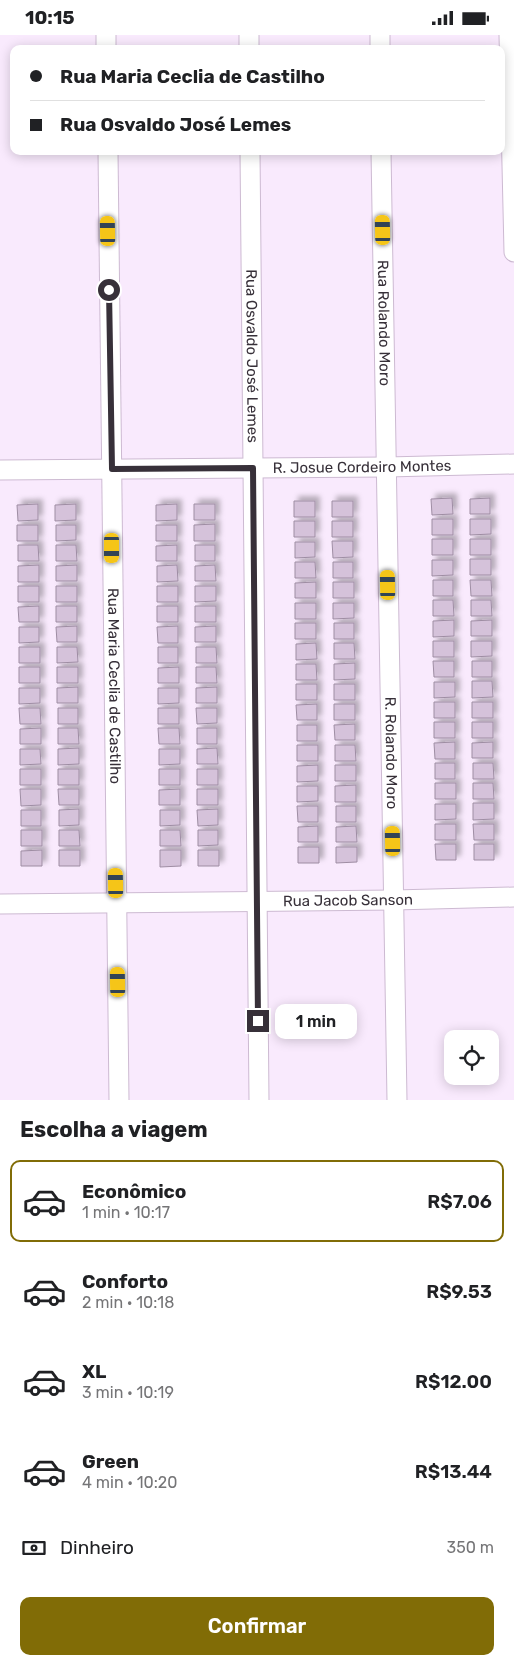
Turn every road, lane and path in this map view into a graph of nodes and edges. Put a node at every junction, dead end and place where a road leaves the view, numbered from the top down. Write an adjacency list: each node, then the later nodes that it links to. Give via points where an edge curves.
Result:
1 (509, 35): 5 (street)
2 (108, 155): 9 (street, Rua Maria Ceclia de Castilho)
3 (250, 155): 8 (street, Rua Osvaldo José Lemes)
4 (381, 155): 7 (street, Rua Rolando Moro)
5 (514, 251)
6 (514, 464): 7 (street, R. Josue Cordeiro Montes)
7 (386, 467): 8 (street, R. Josue Cordeiro Montes); 12 (street, R. Rolando Moro)
8 (253, 468): 9 (street, R. Josue Cordeiro Montes); 13 (street, Rua Osvaldo José Lemes)
9 (112, 469): 10 (street, R. Josue Cordeiro Montes); 14 (street, Rua Maria Ceclia de Castilho)
10 (0, 470)
11 (514, 897): 12 (street, Rua Jacob Sanson)
12 (394, 900): 13 (street, Rua Jacob Sanson); 18 (street, R. Rolando Moro)
13 (257, 902): 14 (street, Rua Jacob Sanson); 17 (street, Rua Osvaldo José Lemes)
14 (117, 903): 15 (street, Rua Jacob Sanson); 16 (street, Rua Maria Ceclia de Castilho)
15 (0, 904)
16 (119, 1100)
17 (259, 1100)
18 (397, 1100)

